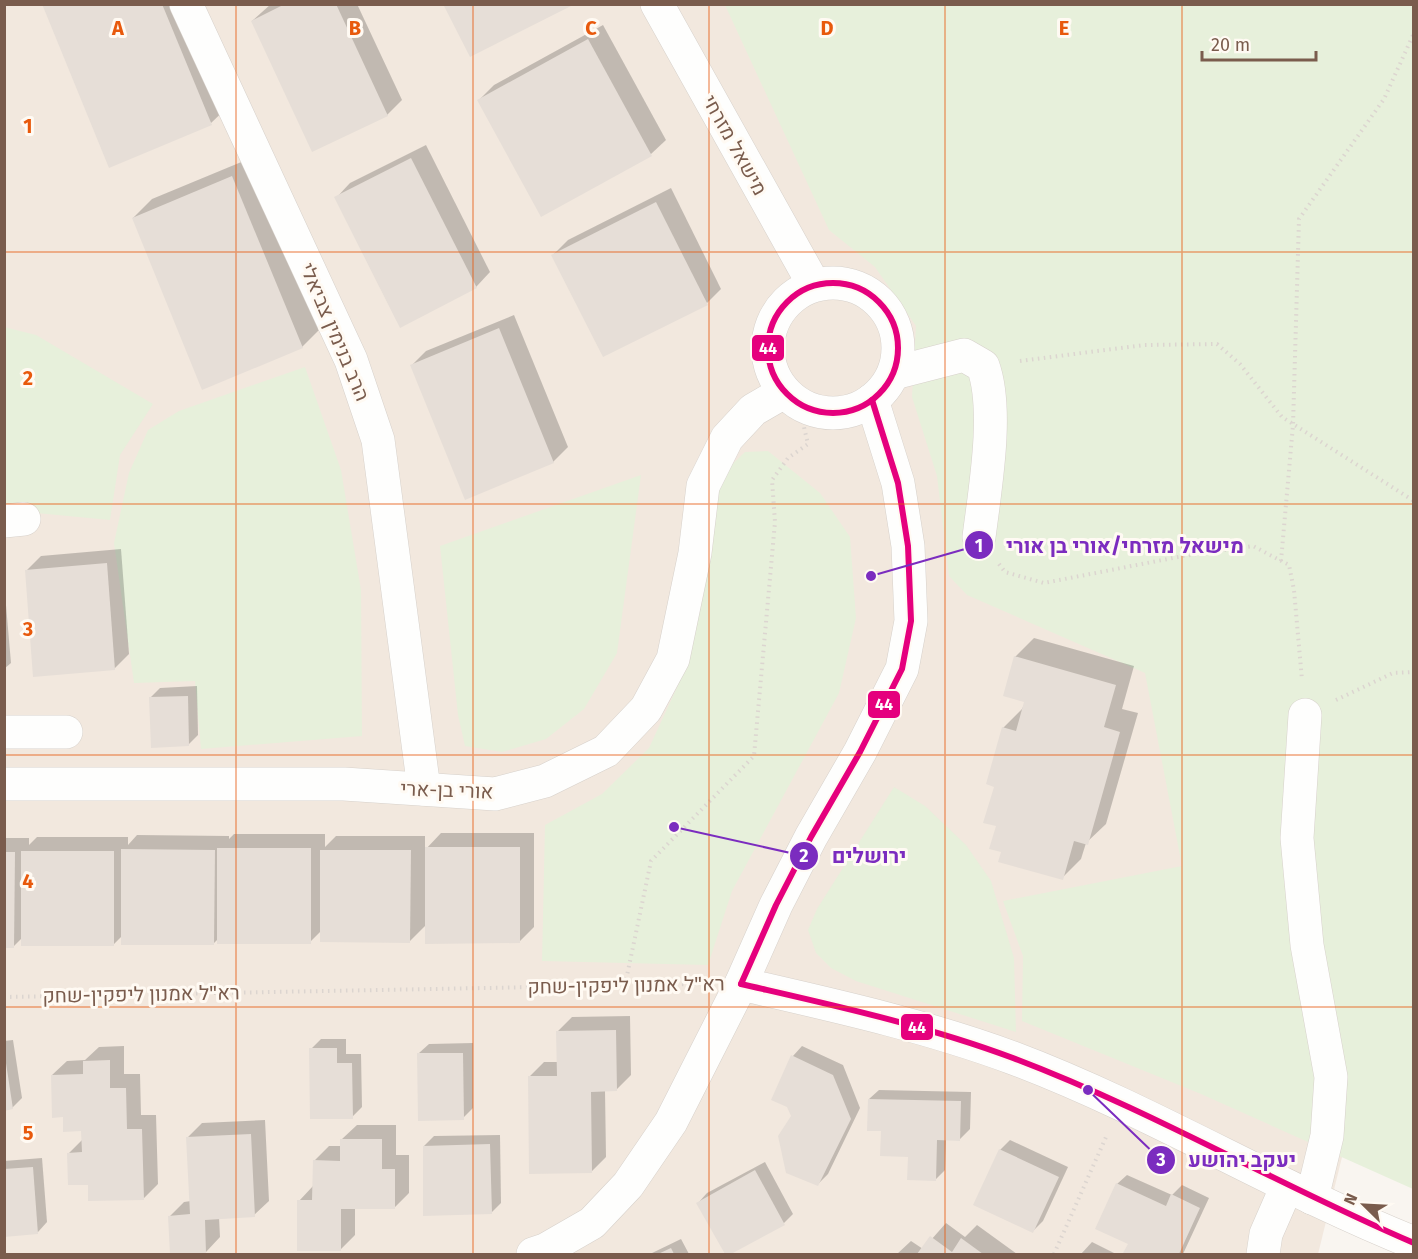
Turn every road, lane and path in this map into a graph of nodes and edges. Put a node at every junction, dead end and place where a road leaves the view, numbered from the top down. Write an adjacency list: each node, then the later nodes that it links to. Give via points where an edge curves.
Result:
1 (186, 4): 18 (street, הרב בנימין צביאלי, via 351,360 378,440)
2 (657, 4): 4 (street, מישאל מזרחי)
3 (1413, 33): 9 (path, via 1384,99 1299,219)
4 (814, 285): 6 (street, via 842,283 879,300 896,331 898,353); 7 (street, via 788,300 774,318 768,343 769,365 777,382)
5 (983, 366): 6 (street, via 964,355); 9 (path, via 1144,345 1217,344 1240,364 1282,417); 11 (street, via 988,379 989,455)
6 (894, 373): 8 (street)
7 (792, 398): 8 (street, via 820,412 848,411); 18 (street, אורי בן-ארי, via 753,410 727,438 703,486 695,553 673,659 646,709 606,751 545,781 495,794); 20 (path, via 808,444 788,458 772,480 775,522 754,756 651,861)
8 (872, 400): 19 (street, via 898,483 908,546 911,621 902,669 776,905)
9 (1293, 424): 10 (path); 12 (path)
10 (1413, 501)
11 (979, 537): 12 (path, via 1005,572 1044,583 1253,546)
12 (1281, 561): 14 (path, via 1289,565 1294,590)
13 (1413, 672): 14 (path, via 1393,673)
14 (1305, 715): 23 (street, via 1297,838 1307,945 1331,1077 1327,1136)
15 (4, 732): 16 (street)
16 (66, 732)
17 (4, 784): 18 (street, אורי בן-ארי, via 344,784)
18 (424, 789)
19 (741, 984): 20 (path, רא"ל אמנון ליפקין-שחק); 22 (street, רא"ל אמנון ליפקין-שחק, via 905,1023 1012,1058); 25 (street, via 671,1122 628,1185 592,1223)
20 (624, 985): 21 (path, רא"ל אמנון ליפקין-שחק)
21 (4, 997)
22 (1120, 1104): 23 (street, רא"ל אמנון ליפקין-שחק); 26 (path)
23 (1300, 1192): 24 (street, רא"ל אמנון ליפקין-שחק); 27 (street, via 1266,1234)
24 (1413, 1243)
25 (533, 1254)
26 (1054, 1254)
27 (1263, 1254)

